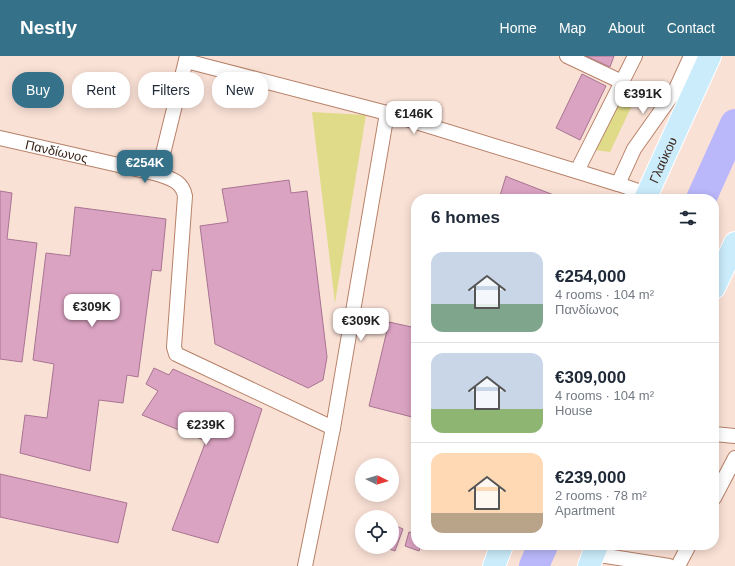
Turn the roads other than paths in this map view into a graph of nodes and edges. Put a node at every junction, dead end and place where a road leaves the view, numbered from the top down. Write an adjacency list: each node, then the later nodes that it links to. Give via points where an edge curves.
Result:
1 (567, 56): 6 (street)
2 (635, 56): 6 (street)
3 (691, 56): 11 (street, Γλαύκου, via 675,91 634,149)
4 (710, 56): 13 (main road, Γλαύκου)
5 (186, 59): 7 (street); 10 (street)
6 (622, 82): 9 (street)
7 (387, 113): 9 (street); 16 (street)
8 (0, 138): 10 (street, Πανδίωνος)
9 (577, 171): 11 (street)
10 (158, 174): 16 (street, Πανδίωνος, via 176,181 184,189 185,196 174,347 176,354)
11 (618, 184): 12 (street)
12 (640, 194)
13 (647, 194)
14 (735, 243): 15 (main road)
15 (719, 277)
16 (333, 428): 24 (street)
17 (719, 434): 18 (street)
18 (735, 436)
19 (735, 458): 20 (street)
20 (719, 488)
21 (500, 550): 25 (main road)
22 (686, 550): 27 (street)
23 (593, 555): 26 (street)
24 (305, 566)
25 (494, 566)
26 (668, 566)
27 (678, 566)

